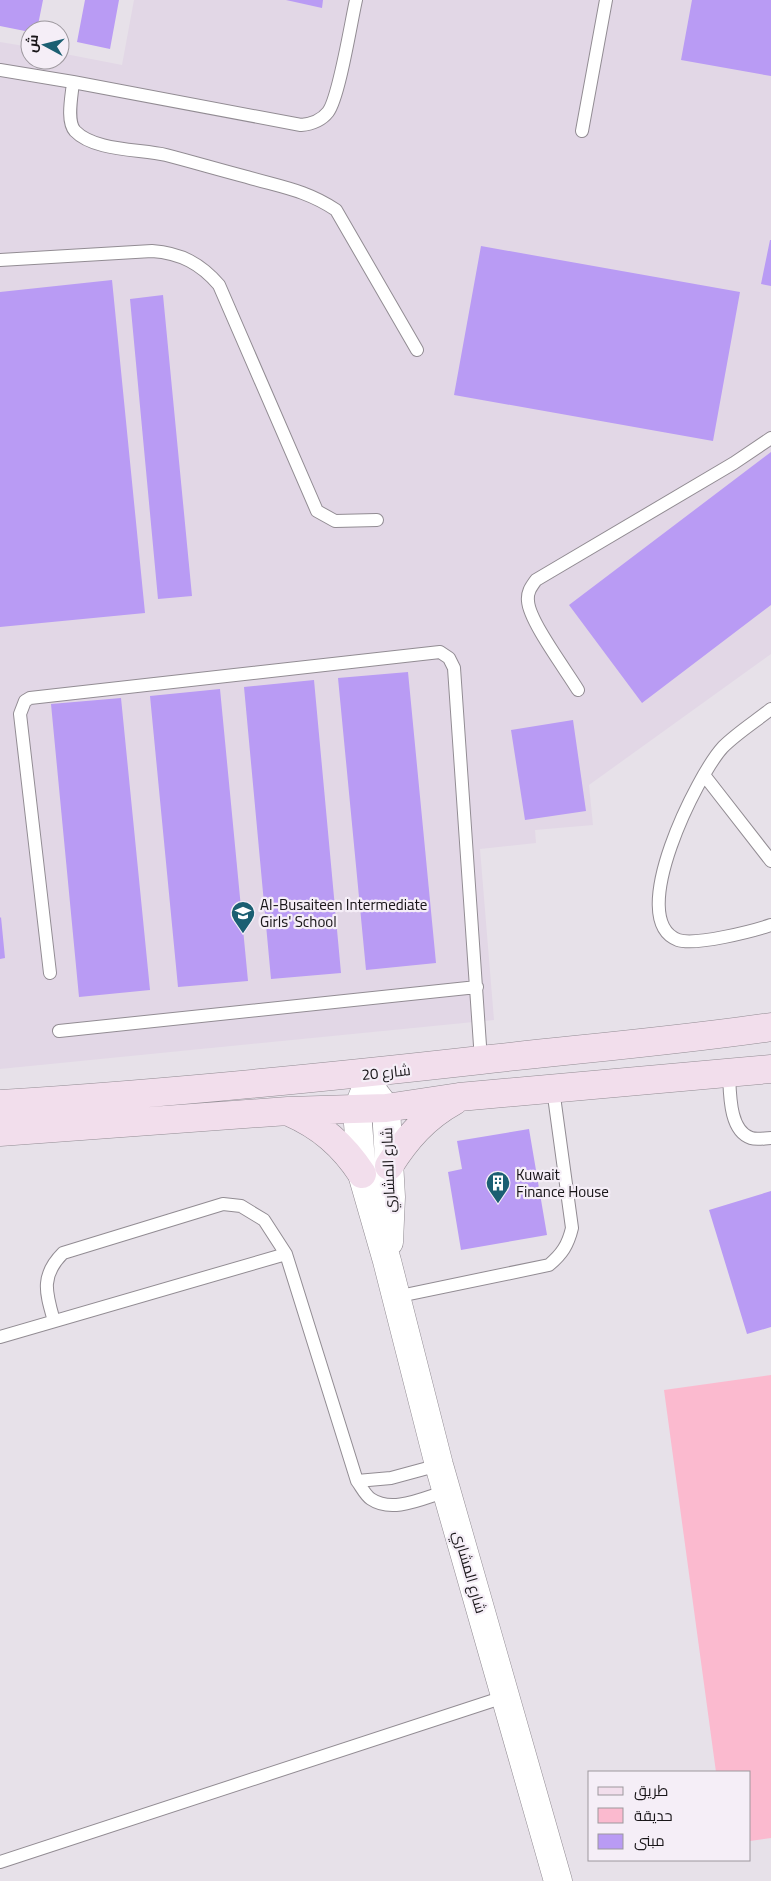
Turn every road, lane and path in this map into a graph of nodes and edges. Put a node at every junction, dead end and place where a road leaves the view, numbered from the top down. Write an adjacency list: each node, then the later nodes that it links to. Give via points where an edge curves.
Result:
1 (356, 0): 4 (lane, via 334,102 313,124 301,125)
2 (606, 0): 5 (lane)
3 (0, 70): 4 (lane)
4 (72, 82): 7 (lane, via 71,122 74,130 93,143 165,155 289,186 336,210)
5 (582, 131)
6 (0, 260): 9 (lane, via 152,251 168,252 197,264 219,285 317,511 335,521)
7 (417, 350)
8 (771, 438): 10 (lane, via 536,580 528,590 532,616)
9 (377, 520)
10 (578, 690)
11 (771, 709): 12 (lane, via 724,747)
12 (704, 775): 13 (lane); 14 (lane, via 668,851 657,907 659,921 666,932 678,940 691,942)
13 (771, 861)
14 (771, 925)
15 (50, 973): 16 (lane, via 20,714 25,700 434,651 445,654 454,668)
16 (477, 987): 18 (lane); 19 (lane)
17 (771, 1027): 19 (main road, شارع 20, via 679,1040)
18 (59, 1031)
19 (481, 1060): 22 (main road, شارع 20)
20 (771, 1069): 21 (main road)
21 (729, 1074): 23 (main road); 30 (lane, via 732,1109 738,1128 752,1138)
22 (367, 1078): 25 (main road, شارع 20); 26 (street, شارع المشاري); 27 (street, شارع المشاري)
23 (553, 1089): 24 (main road); 35 (lane, via 572,1228 561,1255 550,1265)
24 (460, 1098): 26 (main road); 31 (main road, via 426,1120 399,1149)
25 (0, 1104)
26 (386, 1108): 27 (main road); 31 (street, شارع المشاري)
27 (357, 1110): 28 (main road); 32 (street, شارع المشاري)
28 (288, 1111): 29 (main road); 32 (main road, via 330,1136 348,1153)
29 (0, 1132)
30 (771, 1138)
31 (389, 1166): 34 (street, شارع المشاري, via 392,1197)
32 (362, 1174): 34 (street, شارع المشاري)
33 (286, 1254): 36 (lane); 36 (lane, via 264,1220 241,1206 223,1204 63,1253 51,1264 47,1280 46,1292); 39 (lane)
34 (387, 1261): 35 (street, شارع المشاري)
35 (395, 1297): 38 (street, شارع المشاري)
36 (54, 1321): 37 (lane)
37 (0, 1335)
38 (439, 1465): 39 (lane, via 391,1478); 40 (street, شارع المشاري)
39 (356, 1481): 40 (lane, via 369,1498 380,1503 400,1505)
40 (447, 1491): 41 (street, شارع المشاري)
41 (507, 1696): 42 (lane); 43 (street, شارع المشاري)
42 (0, 1862)
43 (558, 1881)

